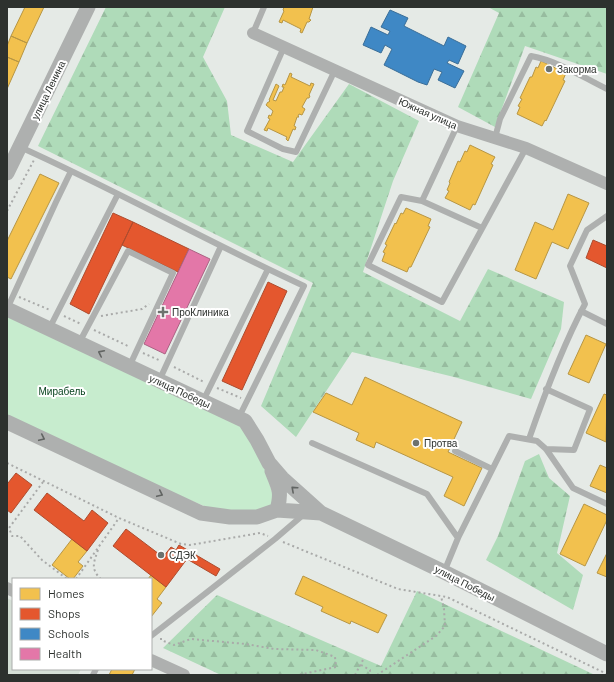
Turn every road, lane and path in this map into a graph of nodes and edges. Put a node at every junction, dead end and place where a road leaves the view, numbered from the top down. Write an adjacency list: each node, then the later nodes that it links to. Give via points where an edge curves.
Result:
1 (88, 7): 9 (street, улица Ленина)
2 (264, 7): 3 (lane)
3 (252, 33): 4 (street, Южная улица)
4 (284, 47): 5 (street, Южная улица); 5 (lane, via 247,131 283,149 296,152)
5 (335, 70): 7 (street, Южная улица)
6 (607, 89): 8 (lane, via 544,58 531,56 500,119)
7 (457, 126): 8 (street, Южная улица); 16 (lane)
8 (495, 138): 10 (street, Южная улица)
9 (20, 147): 11 (lane); 13 (street, улица Ленина)
10 (526, 148): 14 (street, Южная улица); 19 (lane)
11 (37, 154): 12 (lane); 17 (path)
12 (71, 172): 15 (lane); 23 (lane)
13 (7, 173)
14 (607, 184)
15 (118, 194): 20 (lane); 25 (lane)
16 (422, 201): 19 (lane); 19 (lane, via 401,197 368,265 442,302)
17 (7, 210)
18 (607, 216): 24 (lane, via 587,230 570,266 585,304)
19 (482, 228)
20 (221, 246): 21 (lane); 32 (lane)
21 (268, 270): 35 (lane); 37 (lane, via 304,286)
22 (162, 297): 26 (path, via 142,309); 26 (lane, via 173,273 128,251); 31 (lane)
23 (9, 304): 25 (path); 29 (street, улица Победы)
24 (581, 311): 27 (lane); 36 (lane)
25 (58, 313): 28 (path); 29 (lane)
26 (92, 317): 28 (lane)
27 (607, 324)
28 (88, 327): 30 (lane); 31 (path)
29 (49, 329): 30 (street, улица Победы)
30 (79, 343): 33 (street, улица Победы, one-way to 30)
31 (137, 350): 32 (path); 33 (lane)
32 (167, 364): 34 (lane); 35 (path)
33 (129, 367): 34 (street, улица Победы)
34 (159, 381): 38 (street, улица Победы)
35 (211, 385): 37 (path); 38 (lane)
36 (546, 389): 41 (lane); 43 (lane, via 590,410 574,450)
37 (247, 401): 39 (lane)
38 (203, 402): 39 (street, улица Победы)
39 (238, 418): 46 (street, улица Победы, via 245,421)
40 (7, 422): 50 (street, улица Победы, one-way to 50, via 201,513 257,517)
41 (529, 439): 43 (lane, via 537,441); 47 (lane, via 509,436)
42 (312, 443): 54 (lane, via 427,494)
43 (546, 450): 49 (lane, via 573,488)
44 (455, 451): 47 (lane)
45 (7, 463): 48 (path)
46 (269, 463): 50 (street, via 280,490); 52 (street, улица Победы, one-way to 46)
47 (492, 470): 54 (lane)
48 (43, 482): 53 (path); 58 (path, via 9,528 12,536 20,536 42,560)
49 (607, 504)
50 (277, 510): 51 (street, улица Победы)
51 (306, 512): 52 (street, улица Победы); 55 (lane)
52 (321, 513): 57 (street, улица Победы)
53 (119, 518): 55 (path, via 181,544 190,545 260,533); 56 (path)
54 (458, 538): 57 (lane)
55 (275, 539): 61 (path, via 398,589); 62 (lane)
56 (99, 546): 59 (path); 60 (path, via 93,565)
57 (444, 572): 64 (street, улица Победы)
58 (66, 578)
59 (77, 578)
60 (100, 578)
61 (441, 596): 68 (path); 73 (path, via 445,626 436,636)
62 (158, 630): 63 (lane); 70 (path, via 161,640 174,645 191,639 274,649 316,650 335,657 336,667)
63 (152, 635)
64 (607, 654)
65 (364, 658): 67 (path)
66 (152, 660): 69 (street)
67 (361, 665): 71 (path); 72 (path, via 370,670)
68 (607, 674)
69 (184, 675)
70 (298, 675)
71 (356, 675)
72 (370, 675)
73 (376, 675)

